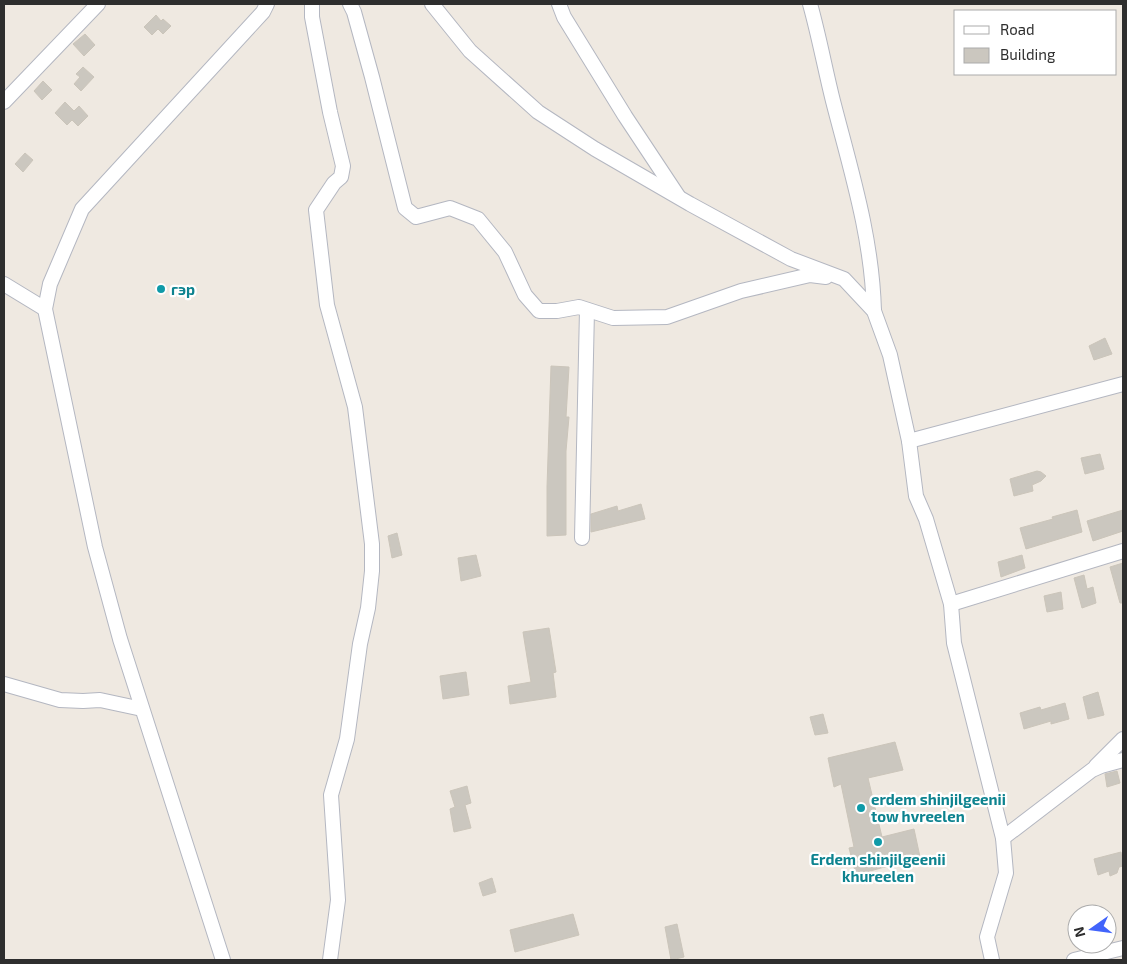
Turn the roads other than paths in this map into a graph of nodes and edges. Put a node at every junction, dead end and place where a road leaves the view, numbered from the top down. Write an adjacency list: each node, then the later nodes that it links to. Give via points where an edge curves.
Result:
1 (98, 4): 8 (street)
2 (312, 4): 28 (street, via 330,112 343,166 341,177 316,210 328,305 355,407 372,544 368,608 347,739 331,795 338,900)
3 (350, 4): 13 (street, via 405,208 416,217 450,208 478,219 505,252 525,295 539,310 579,307)
4 (432, 4): 9 (street, via 470,51 538,112)
5 (560, 4): 9 (street, via 564,17 599,75)
6 (810, 4): 14 (street, via 863,215 873,276)
7 (261, 6): 12 (street, via 82,209 50,284)
8 (4, 102)
9 (680, 198): 10 (street, via 791,259)
10 (844, 279): 13 (street, via 810,276 740,291 667,317 613,318); 14 (street)
11 (4, 284): 12 (street)
12 (45, 309): 21 (street, via 95,547)
13 (587, 310): 17 (street)
14 (874, 311): 16 (street, via 890,355)
15 (1123, 384): 16 (street)
16 (909, 441): 19 (street, via 916,496)
17 (582, 538)
18 (1123, 551): 19 (street)
19 (951, 604): 25 (street, via 954,643)
20 (4, 684): 21 (street, via 60,700 100,700)
21 (142, 709): 27 (street)
22 (1123, 739): 24 (street)
23 (1123, 760): 24 (street)
24 (1092, 770): 25 (street)
25 (1003, 838): 29 (street, via 1006,873 987,937)
26 (1123, 948): 30 (street)
27 (223, 960)
28 (330, 960)
29 (992, 960)
30 (1074, 960)

